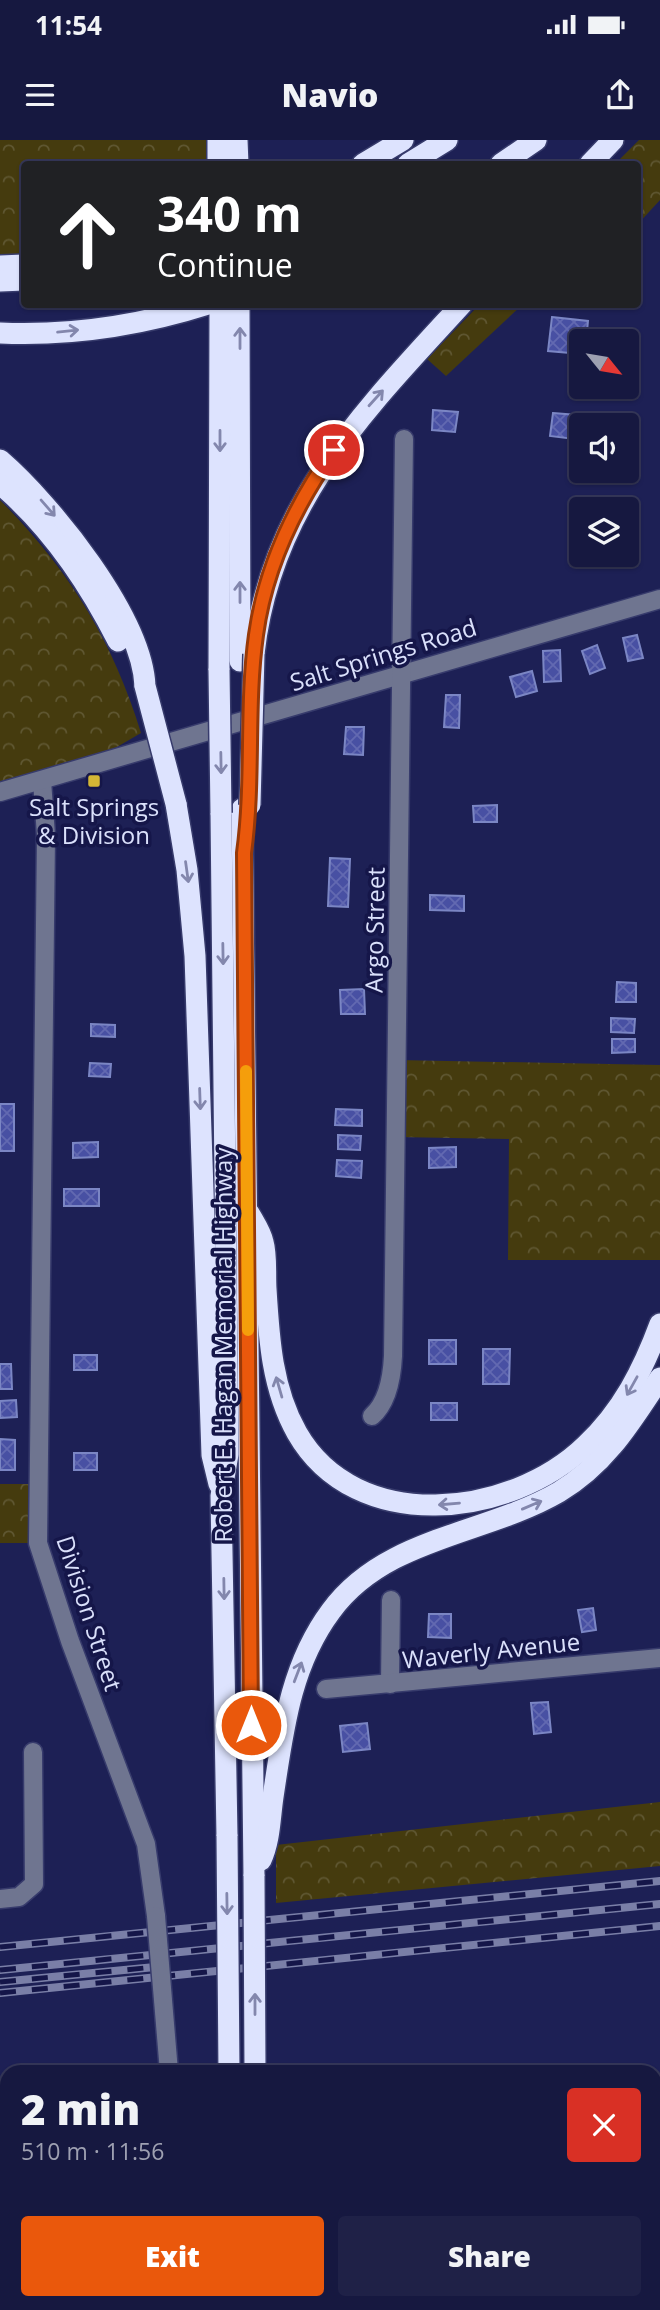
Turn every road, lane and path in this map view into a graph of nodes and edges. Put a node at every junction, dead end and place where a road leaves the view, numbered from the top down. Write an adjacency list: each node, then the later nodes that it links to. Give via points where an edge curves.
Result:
1 (403, 140): 7 (highway)
2 (447, 140): 8 (highway)
3 (536, 140): 9 (highway)
4 (613, 140): 10 (highway)
5 (233, 148): 6 (highway)
6 (221, 161)
7 (368, 161)
8 (413, 161)
9 (505, 161)
10 (593, 161)
11 (21, 265): 12 (highway)
12 (0, 266)
13 (21, 280): 14 (highway)
14 (0, 281)
15 (195, 308): 19 (highway, one-way to 15, via 122,324)
16 (221, 308): 20 (highway)
17 (238, 308): 20 (highway, one-way to 17)
18 (458, 308): 25 (highway, one-way to 18, via 269,580 309,488 343,437)
19 (0, 333)
20 (230, 372): 25 (highway, one-way to 20); 30 (highway, one-way to 30, bridge, via 219,670)
21 (404, 439): 26 (street, Argo Street)
22 (0, 460): 27 (highway, one-way to 27, via 52,513 105,585 144,665)
23 (0, 484): 27 (highway, via 33,514 73,565)
24 (660, 599): 26 (street, Salt Springs Road)
25 (247, 657): 30 (highway, bridge)
26 (401, 674): 28 (street, Salt Springs Road); 34 (street, Argo Street, via 393,1356 389,1385 380,1409)
27 (145, 686): 35 (highway, one-way to 35, bridge, via 176,804 187,870 195,956 212,1455)
28 (42, 781): 29 (street, Salt Springs Road); 43 (street, Division Street, bridge, via 46,848 38,1543 146,1844)
29 (0, 792)
30 (238, 809): 31 (highway, Robert E. Hagan Memorial Highway, via 244,853); 35 (highway, one-way to 35, via 228,1454)
31 (247, 1209): 32 (highway, one-way to 31, via 648,1358 619,1407 586,1446 557,1468 492,1497 452,1504 392,1501 327,1469 309,1451 285,1410 273,1368 263,1241); 41 (highway, Robert E. Hagan Memorial Highway)
32 (660, 1324)
33 (660, 1378): 41 (highway, one-way to 33, via 288,1701 313,1639 331,1610 363,1578 397,1557 540,1502 580,1478 618,1443)
34 (372, 1416)
35 (221, 1496): 44 (highway, Robert E. Hagan Memorial Highway, one-way to 44, bridge)
36 (391, 1600): 38 (street)
37 (660, 1658): 38 (street, Waverly Avenue)
38 (390, 1684): 39 (street, Waverly Avenue)
39 (326, 1689)
40 (33, 1752): 42 (street, via 34,1884 19,1897)
41 (260, 1836): 45 (highway, one-way to 41, bridge, via 254,1876 264,1853)
42 (0, 1899)
43 (168, 2065)
44 (229, 2065)
45 (255, 2065)

